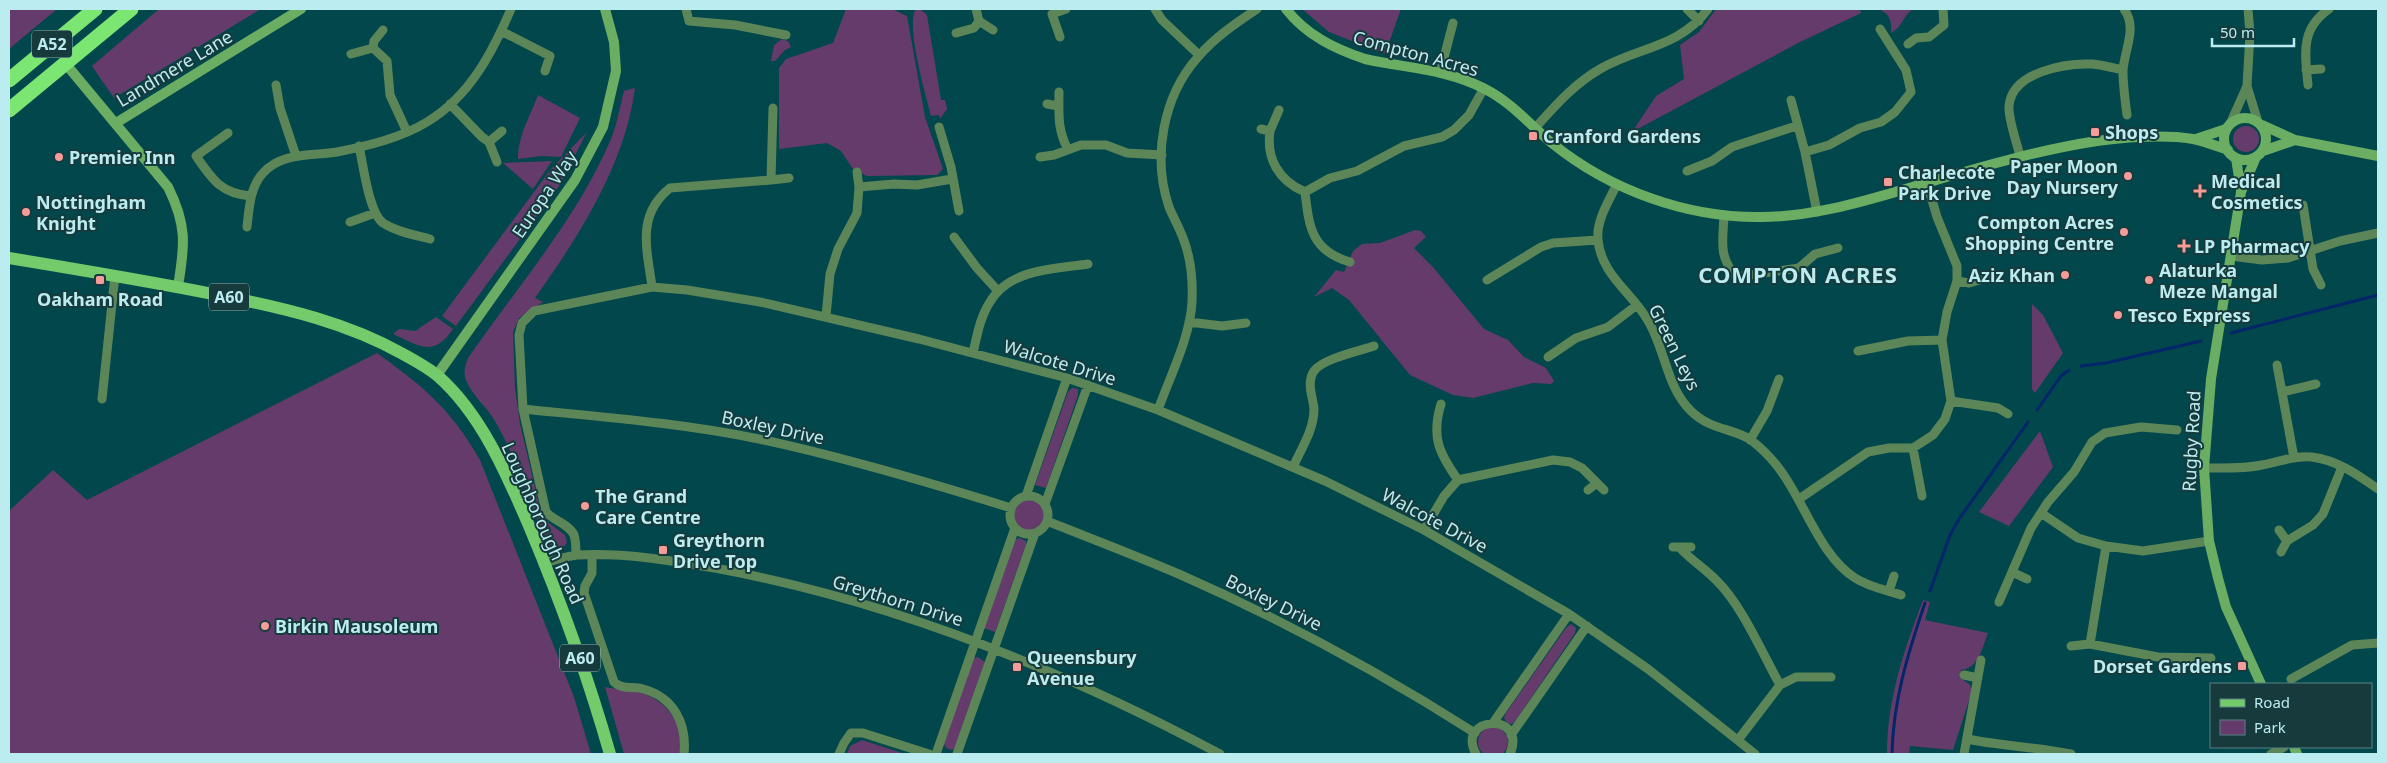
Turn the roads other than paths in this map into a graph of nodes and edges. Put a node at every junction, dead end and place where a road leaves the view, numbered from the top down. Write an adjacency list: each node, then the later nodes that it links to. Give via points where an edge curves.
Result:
1 (95, 9): 38 (highway, A52)
2 (131, 9): 32 (highway, A52)
3 (301, 9): 52 (street, Landmere Lane)
4 (511, 9): 24 (street)
5 (605, 9): 122 (street, Europa Way, via 614,42 616,71 603,127 575,180)
6 (686, 9): 26 (street, via 689,21 735,25)
7 (976, 9): 18 (street)
8 (1066, 9): 27 (street, via 1052,14)
9 (1154, 9): 31 (street)
10 (1257, 9): 31 (street, via 1220,35)
11 (1286, 9): 37 (street, Compton Acres, via 1316,36 1365,60)
12 (1687, 9): 19 (street)
13 (1708, 9): 19 (street)
14 (1943, 9): 28 (street, via 1944,25 1929,37 1916,38)
15 (2124, 9): 34 (street, via 2131,29)
16 (2248, 9): 41 (street)
17 (2329, 9): 35 (street, via 2317,17 2306,41)
18 (979, 21): 23 (street); 25 (street, via 974,28)
19 (1699, 21): 57 (street, via 1675,39 1585,78)
20 (1453, 23): 37 (street)
21 (1880, 29): 67 (street, via 1906,70 1911,92 1896,112 1881,122)
22 (384, 30): 29 (street, via 374,41)
23 (993, 30)
24 (501, 31): 36 (street, via 550,56); 45 (street, via 486,61)
25 (956, 33)
26 (786, 35)
27 (1060, 38)
28 (1908, 44)
29 (373, 48): 30 (street); 59 (street, via 387,61 390,95)
30 (351, 54)
31 (1199, 55): 69 (street, via 1175,92 1168,111)
32 (65, 63): 49 (highway, A52); 52 (street, Landmere Lane)
33 (2321, 69): 35 (street)
34 (2123, 70): 51 (street); 71 (street, via 2093,64 2073,65 2026,79 2014,91 2009,106)
35 (2306, 70): 40 (street)
36 (545, 71)
37 (1440, 73): 42 (street, Compton Acres)
38 (9, 80)
39 (276, 85): 70 (street)
40 (2308, 85)
41 (2247, 86): 53 (street); 56 (street)
42 (1484, 88): 57 (street, Compton Acres, via 1497,95); 84 (street, via 1469,115 1442,137 1404,146 1357,171 1330,178)
43 (1058, 92): 47 (street)
44 (1791, 100): 54 (street)
45 (450, 104): 59 (street, via 426,123); 63 (street)
46 (1046, 104): 47 (street)
47 (1058, 106): 65 (street, via 1060,135)
48 (773, 108): 80 (street)
49 (9, 110)
50 (1279, 110): 84 (street, via 1266,130 1269,150 1278,174)
51 (2127, 114)
52 (116, 123): 109 (street, Landmere Lane, via 168,187 177,206 183,227 184,251)
53 (2260, 123): 56 (street, via 2245,117); 62 (street); 68 (street, via 2267,138)
54 (1796, 126): 67 (street); 76 (street, via 1732,147 1712,161)
55 (939, 127): 79 (street)
56 (2228, 127): 61 (street, Compton Acres); 66 (street, via 2224,140)
57 (1535, 128): 82 (street, Compton Acres, via 1582,165)
58 (502, 130): 63 (street)
59 (407, 132): 64 (street)
60 (228, 133): 86 (street, via 196,156 216,184 236,195)
61 (2196, 139): 66 (street, Compton Acres); 71 (street, Compton Acres, via 2153,136 2113,139)
62 (2296, 140): 68 (street); 72 (street)
63 (490, 142): 75 (street)
64 (359, 146): 70 (street); 90 (street)
65 (1068, 150): 69 (street, via 1081,145 1106,145 1127,153); 73 (street)
66 (2228, 150): 74 (street)
67 (1805, 152): 89 (street)
68 (2259, 154): 74 (street, via 2247,160); 85 (street, Rugby Road)
69 (1162, 155): 114 (street, via 1164,189 1190,260 1192,301)
70 (296, 156): 86 (street, via 275,163 262,174)
71 (2020, 156): 81 (street, Compton Acres)
72 (2378, 156)
73 (1040, 157)
74 (2236, 158): 85 (street, Rugby Road)
75 (497, 162)
76 (1688, 171)
77 (857, 172): 83 (street)
78 (789, 178): 80 (street)
79 (952, 179): 83 (street, via 917,185); 88 (street)
80 (771, 180): 110 (street, via 670,188 661,195 650,210 645,226)
81 (1927, 183): 89 (street, Compton Acres); 107 (street, via 1957,266)
82 (1617, 184): 91 (street, Compton Acres, via 1669,204); 97 (street, Green Leys, via 1600,222)
83 (859, 187): 113 (street, via 857,213 838,249 830,274)
84 (1305, 192): 102 (street, via 1311,231 1322,249 1336,263)
85 (2241, 192): 100 (street, Rugby Road)
86 (251, 196): 93 (street)
87 (2303, 205): 99 (street)
88 (959, 211)
89 (1817, 212): 91 (street, Compton Acres, via 1759,218)
90 (375, 213): 92 (street); 96 (street, via 382,222 399,231)
91 (1724, 215): 98 (street, via 1722,250 1726,264 1736,277 1798,268 1814,254)
92 (350, 222)
93 (246, 227)
94 (2378, 233): 99 (street)
95 (954, 237): 111 (street)
96 (430, 239)
97 (1598, 240): 106 (street, via 1541,246); 112 (street, Green Leys, via 1603,262)
98 (1838, 248)
99 (2310, 251): 100 (street, via 2288,258 2262,260); 108 (street, via 2313,269)
100 (2231, 256): 140 (street, Rugby Road, via 2211,379)
101 (9, 258): 104 (main road, Loughborough Road / A60)
102 (1350, 262)
103 (1088, 264): 111 (street, via 1032,272)
104 (115, 275): 109 (main road, Loughborough Road / A60); 128 (street)
105 (1996, 275): 107 (street, via 1969,283)
106 (1487, 280)
107 (1958, 281): 116 (street, via 1947,312)
108 (2321, 285)
109 (178, 286): 122 (main road, Loughborough Road / A60, via 332,322 384,343)
110 (652, 286): 113 (street, Walcote Drive, via 748,300); 131 (street, Walcote Drive, via 567,303 528,315 519,335)
111 (998, 291): 119 (street, via 981,320)
112 (1638, 305): 120 (street, via 1608,327 1576,338); 135 (street, Green Leys, via 1654,332 1677,393 1691,411 1711,426)
113 (826, 316): 119 (street, Walcote Drive)
114 (1189, 322): 115 (street, via 1222,326); 132 (street)
115 (1246, 323)
116 (1942, 340): 118 (street, via 1908,341); 129 (street)
117 (1374, 346): 138 (street, via 1327,362 1314,371 1310,382 1314,410 1311,428)
118 (1858, 351)
119 (973, 353): 123 (street, Walcote Drive)
120 (1548, 357)
121 (2277, 365): 127 (street)
122 (437, 375): 162 (main road, Loughborough Road / A60, via 453,392 495,452)
123 (1067, 378): 126 (street, Walcote Drive); 144 (street)
124 (1779, 379): 135 (street, via 1767,411)
125 (2316, 384): 127 (street)
126 (1088, 385): 132 (street, Walcote Drive); 147 (street)
127 (2282, 392): 137 (street)
128 (102, 399)
129 (1951, 401): 133 (street, via 1998,408); 136 (street, via 1946,419 1933,436)
130 (1441, 404): 141 (street, via 1435,423 1436,442)
131 (523, 409): 148 (street, Boxley Drive, via 610,417 759,439 876,467); 160 (street, Walcote Drive, via 546,512 574,535)
132 (1158, 410): 138 (street, Walcote Drive)
133 (2008, 414)
134 (2177, 430): 149 (street, via 2141,426 2105,432 2092,442 2074,472)
135 (1750, 440): 146 (street, Green Leys, via 1778,467)
136 (1913, 448): 145 (street); 146 (street, via 1868,452)
137 (2294, 458): 139 (street, via 2311,457); 140 (street, via 2248,468)
138 (1293, 467): 152 (street, Walcote Drive)
139 (2342, 467): 142 (street); 156 (street, via 2323,514 2314,525)
140 (2204, 468): 155 (street, Rugby Road)
141 (1458, 480): 143 (street, via 1553,460 1582,468 1601,487); 152 (street, via 1444,496)
142 (2378, 489)
143 (1588, 490)
144 (1026, 496): 147 (street, via 1037,497); 148 (street)
145 (1922, 496)
146 (1799, 500): 166 (street, Green Leys, via 1836,561 1854,578)
147 (1045, 504): 150 (street)
148 (1011, 508): 151 (street, via 1009,515)
149 (2041, 513): 157 (street, via 2078,538); 163 (street)
150 (1047, 521): 154 (street); 187 (street, Boxley Drive, via 1181,575 1248,607 1334,650)
151 (1015, 528): 154 (street, via 1024,534); 171 (street)
152 (1424, 530): 169 (street, Walcote Drive)
153 (2279, 530): 156 (street)
154 (1035, 534): 175 (street)
155 (2209, 541): 157 (street, via 2142,552); 184 (street, Rugby Road, via 2226,607)
156 (2288, 541): 159 (street)
157 (2106, 546): 173 (street)
158 (1691, 547): 185 (street, via 1676,547 1717,580 1734,602)
159 (2281, 552)
160 (576, 555): 161 (street, Greythorn Drive); 162 (street, Greythorn Drive)
161 (592, 556): 171 (street, Greythorn Drive, via 656,559 745,574 884,609); 194 (street, Loughborough Road, via 592,573 584,586 584,593 614,682 623,687 642,688 668,702 684,728)
162 (544, 563): 193 (main road, Loughborough Road / A60, via 570,629)
163 (2012, 572): 165 (street); 168 (street)
164 (1894, 576): 166 (street)
165 (2027, 579)
166 (1889, 591): 167 (street, Green Leys)
167 (1901, 595)
168 (1999, 602)
169 (1569, 614): 170 (street, Walcote Drive); 186 (street)
170 (1587, 626): 188 (street); 190 (street, Walcote Drive)
171 (975, 641): 175 (street, Greythorn Drive); 197 (street)
172 (2378, 643): 179 (street, via 2352,645)
173 (2090, 644): 174 (street); 176 (street, via 2158,657)
174 (2072, 646)
175 (994, 648): 198 (street); 199 (street, Greythorn Drive, via 1142,713)
176 (2211, 658)
177 (1981, 660): 182 (street)
178 (2297, 664): 179 (street)
179 (2302, 673): 183 (street)
180 (1964, 675): 182 (street)
181 (1830, 677): 185 (street, via 1796,677)
182 (1978, 678): 189 (street)
183 (2291, 679)
184 (2261, 683)
185 (1780, 685): 190 (street)
186 (1493, 723): 187 (street, via 1483,725); 188 (street, via 1504,726)
187 (1475, 732): 192 (street, via 1472,742)
188 (1511, 735): 200 (street)
189 (1967, 739): 202 (street); 203 (street)
190 (1738, 740): 201 (street, Walcote Drive)
191 (2282, 748): 204 (street)
192 (1474, 753)
193 (610, 754)
194 (684, 754)
195 (839, 754): 196 (street, via 851,733 863,733)
196 (929, 754)
197 (936, 754)
198 (956, 754)
199 (1220, 754)
200 (1510, 754)
201 (1755, 754)
202 (1964, 754)
203 (2071, 754)
204 (2271, 754)

